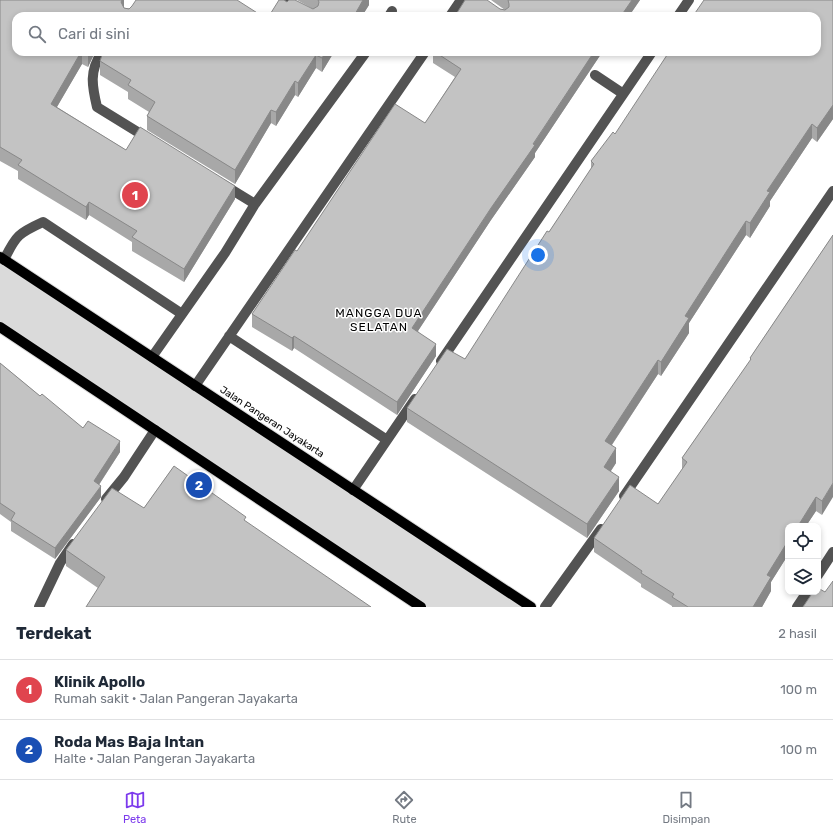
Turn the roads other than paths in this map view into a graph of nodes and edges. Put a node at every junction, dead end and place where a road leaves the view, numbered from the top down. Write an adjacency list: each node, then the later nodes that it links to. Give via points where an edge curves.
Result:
1 (284, 0): 4 (lane)
2 (461, 0): 5 (lane)
3 (689, 0): 6 (lane)
4 (306, 12)
5 (453, 12)
6 (681, 12)
7 (99, 56): 13 (lane, via 91,82 97,107)
8 (363, 56): 16 (lane)
9 (422, 56): 20 (lane)
10 (649, 56): 12 (lane)
11 (595, 75): 12 (lane)
12 (622, 93): 22 (lane)
13 (156, 144)
14 (216, 180): 16 (lane)
15 (833, 191): 29 (lane)
16 (255, 204): 18 (lane)
17 (2, 259): 18 (lane, via 22,232 43,222); 21 (main road, Jalan Pangeran Jayakarta)
18 (182, 314): 21 (lane)
19 (0, 327): 25 (main road)
20 (229, 336): 23 (lane); 26 (lane)
21 (152, 357): 23 (main road, Jalan Pangeran Jayakarta)
22 (436, 368)
23 (195, 386): 27 (main road, Jalan Pangeran Jayakarta)
24 (422, 387): 26 (lane)
25 (155, 430): 28 (lane); 36 (main road)
26 (387, 440): 27 (lane)
27 (353, 490): 37 (main road, Jalan Pangeran Jayakarta)
28 (101, 506)
29 (616, 508)
30 (607, 521): 38 (lane)
31 (78, 538): 35 (lane, via 60,563)
32 (833, 552): 33 (lane)
33 (821, 570)
34 (805, 595): 39 (lane)
35 (39, 607)
36 (422, 607)
37 (530, 607)
38 (545, 607)
39 (797, 607)

